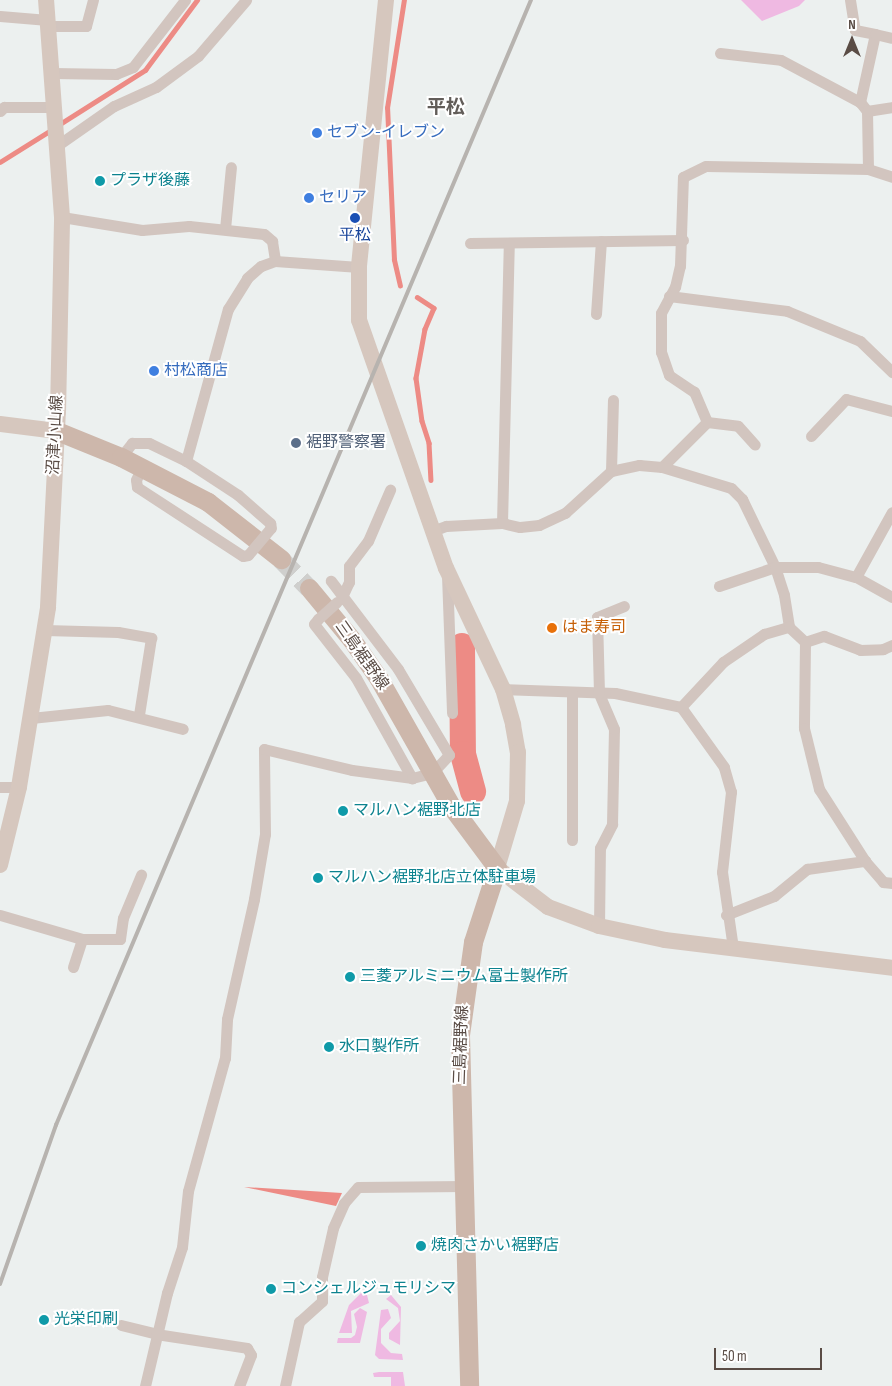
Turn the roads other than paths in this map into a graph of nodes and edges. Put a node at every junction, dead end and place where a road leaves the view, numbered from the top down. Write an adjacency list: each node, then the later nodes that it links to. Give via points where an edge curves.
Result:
1 (46, 0): 8 (street, 沼津小山線)
2 (93, 0): 8 (street, via 86,26)
3 (185, 0): 12 (street, via 133,67 116,74)
4 (246, 0): 17 (street, via 198,56 156,87 114,106)
5 (386, 0): 28 (street)
6 (850, 0): 9 (street, via 855,30)
7 (0, 16): 8 (street)
8 (48, 23): 12 (street, 沼津小山線)
9 (875, 34): 10 (street); 13 (street)
10 (892, 38)
11 (720, 52): 13 (street, via 781,60)
12 (52, 73): 16 (street, 沼津小山線)
13 (864, 107): 14 (street); 19 (street)
14 (892, 107)
15 (1, 108): 16 (street)
16 (53, 109): 17 (street, 沼津小山線)
17 (58, 143): 21 (street, 沼津小山線)
18 (231, 167): 22 (street)
19 (868, 169): 20 (street); 23 (street, via 706,166 683,177)
20 (892, 177)
21 (62, 217): 22 (street, via 142,230 189,226); 36 (street, 沼津小山線)
22 (225, 230): 27 (street, via 264,234 272,241)
23 (683, 240): 24 (street); 29 (street, via 680,266)
24 (601, 241): 26 (street); 30 (street)
25 (470, 243): 26 (street)
26 (509, 243): 46 (street)
27 (275, 261): 28 (street); 40 (street, via 261,266 233,297)
28 (360, 267): 47 (street, via 359,320)
29 (669, 296): 31 (street, via 787,311 860,340); 34 (street, via 661,313 661,352 669,375 694,392)
30 (596, 314)
31 (892, 372)
32 (613, 400): 43 (street)
33 (892, 411): 37 (street, via 846,399)
34 (707, 422): 38 (street, via 738,426); 42 (street)
35 (0, 424): 36 (street)
36 (57, 432): 39 (main road); 59 (street, 沼津小山線)
37 (811, 436)
38 (755, 445)
39 (121, 457): 40 (street, via 132,443 140,442 149,443); 41 (main road)
40 (186, 461): 41 (street, bridge, via 238,495 270,523 271,528 248,555 243,556 137,487 136,480)
41 (142, 467): 48 (main road, via 208,502)
42 (662, 467): 43 (street, via 639,465); 49 (street, via 731,488 742,499)
43 (611, 471): 46 (street, via 553,521 520,526)
44 (390, 490): 56 (street, via 368,541 350,566)
45 (892, 512): 51 (street)
46 (502, 523): 47 (street, via 446,526)
47 (432, 531): 50 (street)
48 (281, 559)
49 (775, 567): 51 (street, via 818,567); 53 (street); 58 (street)
50 (446, 568): 62 (street); 66 (street)
51 (856, 577): 55 (street)
52 (331, 581): 56 (street)
53 (719, 586)
54 (309, 588): 72 (main road, 三島裾野線, via 379,679)
55 (892, 597)
56 (341, 599): 71 (street, via 398,669); 73 (street, bridge, via 314,624 356,678)
57 (624, 606): 64 (street, via 597,617)
58 (789, 627): 60 (street); 65 (street, via 764,634 722,662)
59 (44, 630): 67 (street, via 118,632 151,638); 68 (street, 沼津小山線)
60 (805, 642): 61 (street, via 824,636 860,650 883,650); 77 (street, via 804,728 807,746 819,789)
61 (892, 645)
62 (503, 689): 63 (street); 79 (street, via 518,752 519,780 512,823)
63 (572, 692): 64 (street); 76 (street)
64 (599, 693): 65 (street); 84 (street, via 614,730 612,824 600,848)
65 (681, 707): 83 (street, via 724,767 731,792 722,872)
66 (452, 713)
67 (139, 715): 68 (street, via 91,709); 69 (street)
68 (31, 718): 75 (street, 沼津小山線)
69 (183, 729)
70 (451, 744): 71 (street)
71 (449, 756): 72 (street)
72 (432, 773): 73 (street); 79 (main road, 三島裾野線, via 467,830)
73 (412, 778): 91 (street, via 352,770 264,749 264,834 254,900 227,1019 225,1058 188,1192 182,1247)
74 (0, 788): 75 (street)
75 (19, 788): 78 (street, 沼津小山線)
76 (572, 840)
77 (865, 861): 81 (street, via 883,882); 83 (street, via 807,869 774,896)
78 (0, 865)
79 (498, 868): 84 (street, via 548,907); 89 (main road, 三島裾野線, via 478,921 462,1011 459,1072)
80 (141, 875): 85 (street, via 123,918 120,939)
81 (892, 882)
82 (0, 915): 85 (street)
83 (726, 915): 86 (street)
84 (599, 926): 86 (street, via 665,940)
85 (82, 939): 87 (street)
86 (733, 948): 88 (street)
87 (73, 967)
88 (892, 968)
89 (465, 1186): 94 (street, via 358,1187 344,1203 333,1228 322,1277 322,1301 299,1322); 95 (main road, 三島裾野線)
90 (121, 1325): 91 (street)
91 (156, 1334): 92 (street); 93 (street, via 247,1348 251,1355)
92 (145, 1386)
93 (239, 1386)
94 (285, 1386)
95 (469, 1386)

